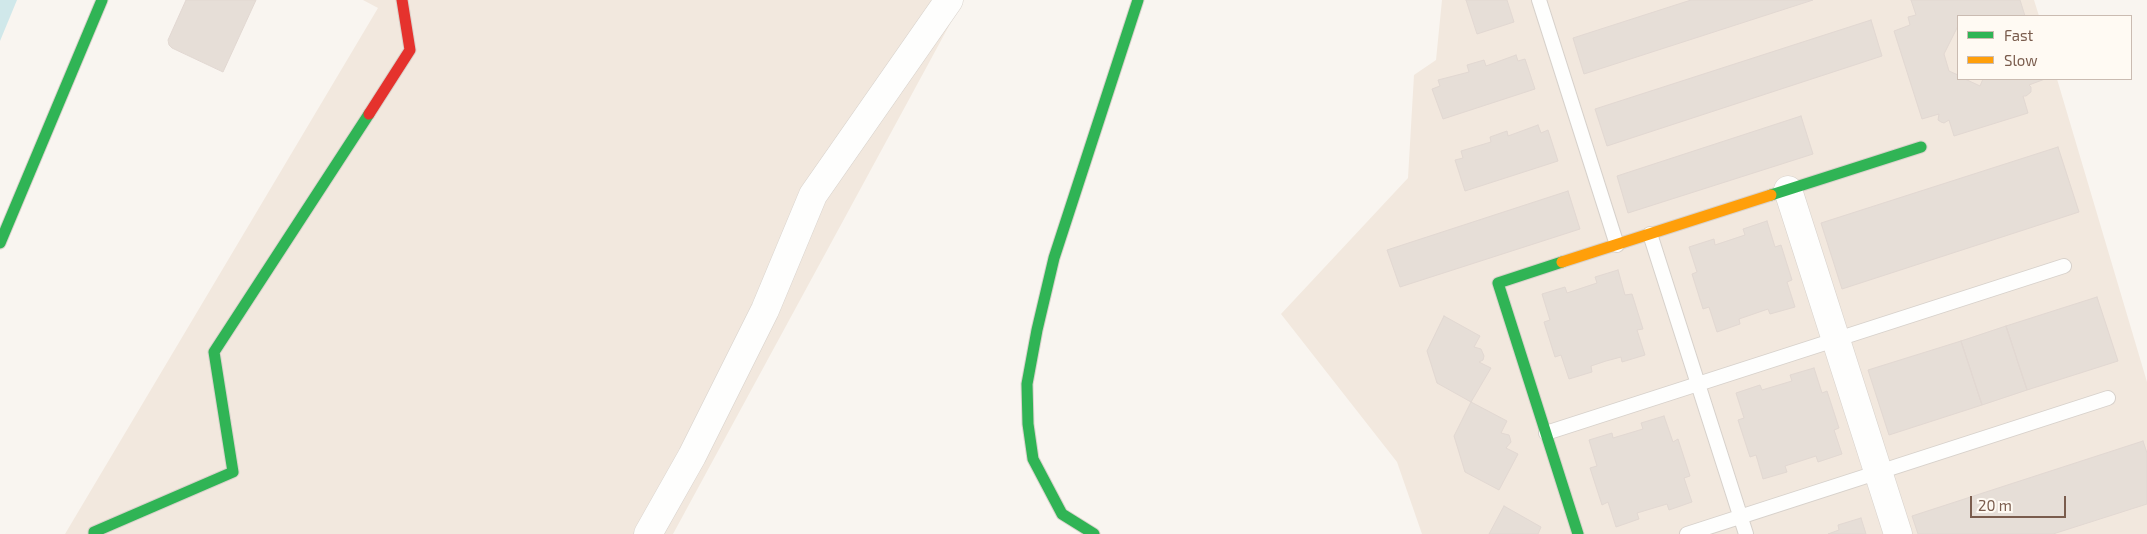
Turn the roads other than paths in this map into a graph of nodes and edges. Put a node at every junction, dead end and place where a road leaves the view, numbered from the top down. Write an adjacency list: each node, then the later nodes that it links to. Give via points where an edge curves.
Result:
1 (102, 0): 9 (street)
2 (402, 0): 18 (street, via 410,50 214,352 233,472)
3 (949, 0): 19 (street, via 813,195 765,310 692,456)
4 (1138, 0): 20 (street, via 1054,258 1028,384 1028,424 1033,459 1062,514)
5 (1539, 0): 10 (lane)
6 (1921, 147): 7 (street)
7 (1788, 190): 8 (street); 12 (street)
8 (1650, 234): 10 (street); 13 (lane)
9 (0, 244)
10 (1617, 245): 15 (street, via 1498,283)
11 (2064, 266): 12 (lane)
12 (1836, 339): 13 (lane); 16 (street)
13 (1698, 384): 15 (lane); 17 (lane)
14 (2108, 398): 16 (lane)
15 (1546, 433): 21 (street)
16 (1878, 472): 17 (lane); 24 (street)
17 (1740, 517): 22 (lane); 23 (lane)
18 (94, 534)
19 (648, 534)
20 (1094, 534)
21 (1578, 534)
22 (1687, 534)
23 (1746, 534)
24 (1898, 534)

